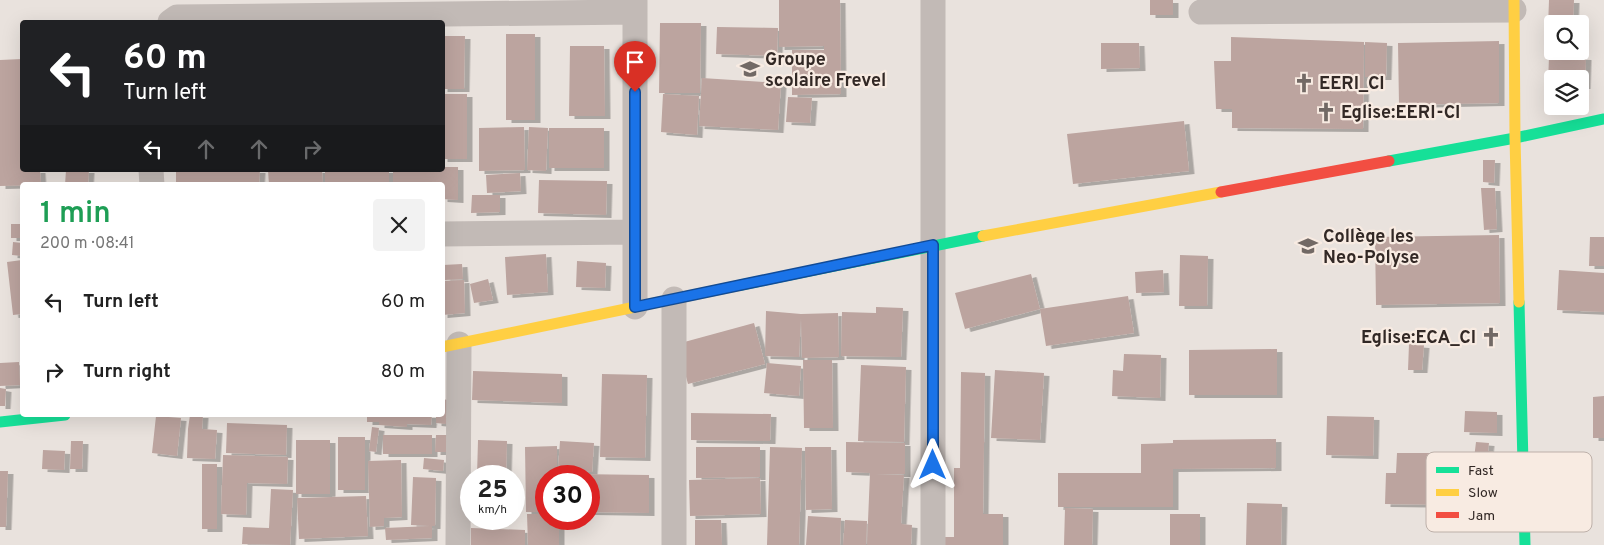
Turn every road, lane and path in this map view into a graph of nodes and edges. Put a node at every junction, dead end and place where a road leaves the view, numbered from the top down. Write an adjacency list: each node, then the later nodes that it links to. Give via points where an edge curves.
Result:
1 (933, 0): 10 (street)
2 (1514, 5): 4 (street); 7 (main road)
3 (635, 6): 5 (street, via 176,17); 8 (street)
4 (1201, 12)
5 (172, 20)
6 (1604, 119): 7 (main road)
7 (1515, 138): 10 (main road); 16 (main road)
8 (635, 232): 9 (street); 12 (street)
9 (445, 234)
10 (933, 245): 11 (main road); 20 (street)
11 (674, 299): 12 (main road); 19 (street)
12 (635, 307): 13 (main road)
13 (451, 346): 18 (street)
14 (46, 417): 15 (main road)
15 (0, 422)
16 (1523, 452)
17 (1525, 532): 21 (main road)
18 (458, 545)
19 (674, 545)
20 (933, 545)
21 (1525, 545)

